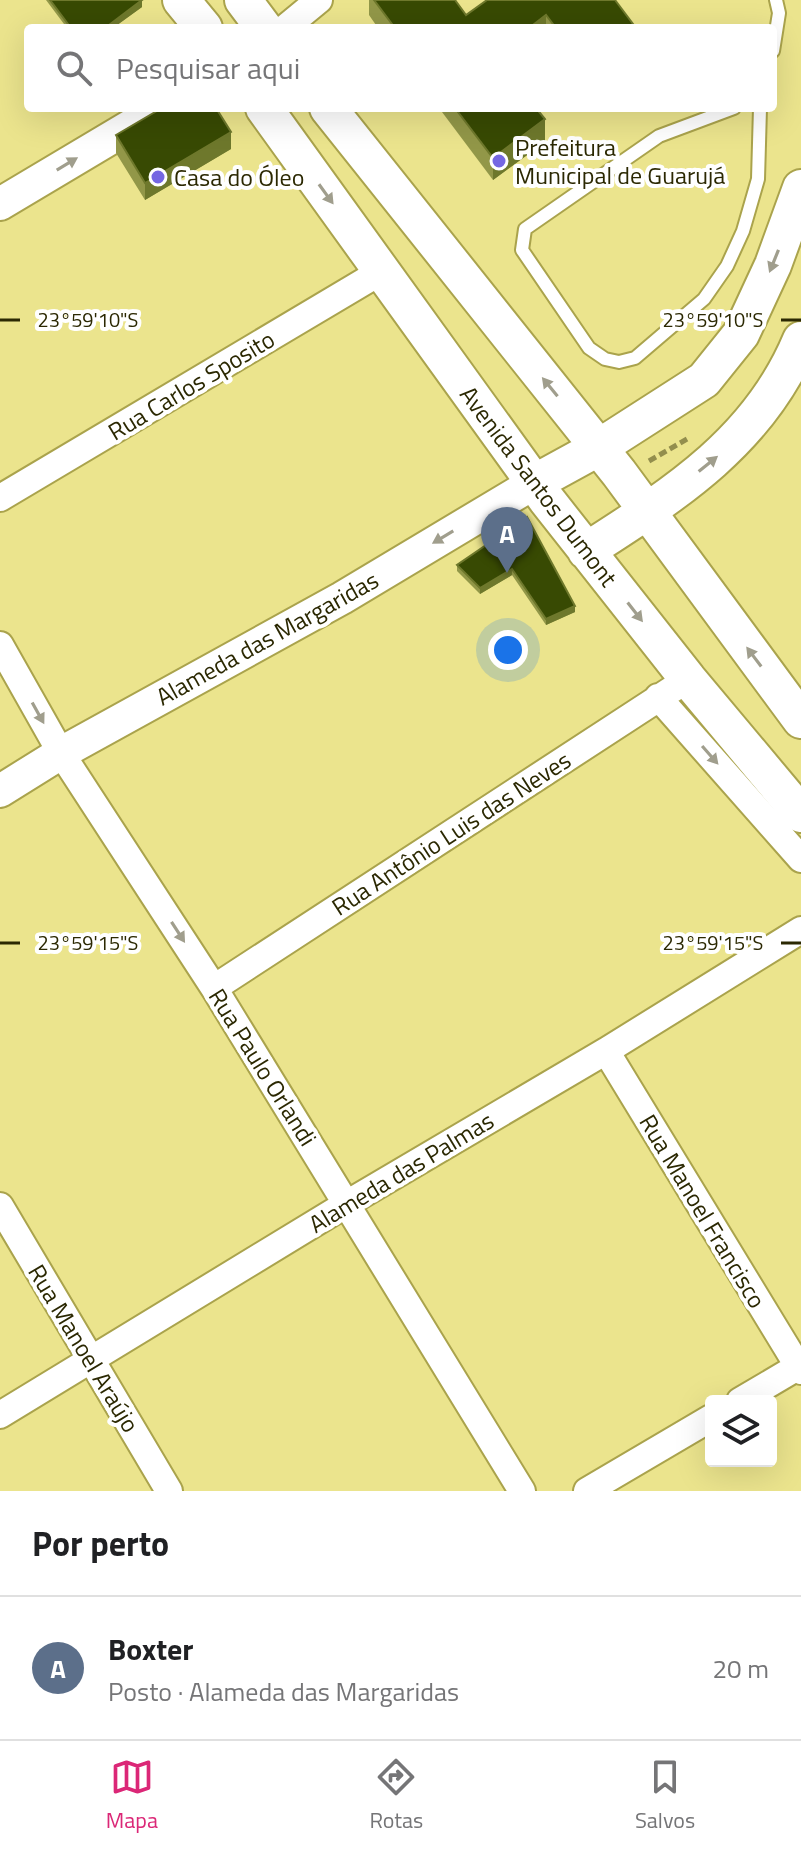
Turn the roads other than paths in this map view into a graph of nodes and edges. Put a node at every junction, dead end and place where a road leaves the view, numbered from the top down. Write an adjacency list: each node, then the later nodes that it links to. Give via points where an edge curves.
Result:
1 (181, 0): 5 (main road)
2 (243, 0): 6 (main road)
3 (319, 0): 7 (street)
4 (776, 0): 8 (lane)
5 (201, 24)
6 (261, 24)
7 (290, 24)
8 (777, 26)
9 (154, 112): 15 (street, one-way to 9)
10 (267, 112): 16 (main road, Avenida Santos Dumont, one-way to 16)
11 (331, 112): 18 (main road, one-way to 11)
12 (723, 112): 13 (lane, via 659,136 525,229 522,250 589,348 605,359 635,358 704,299 727,266 758,179)
13 (760, 112)
14 (801, 188): 18 (main road, one-way to 18, via 741,334 704,380)
15 (0, 204)
16 (382, 271): 19 (main road, Avenida Santos Dumont); 20 (street, Rua Carlos Sposito)
17 (801, 340): 21 (main road, one-way to 17, via 731,446 770,397)
18 (598, 448): 19 (main road); 21 (main road)
19 (534, 483): 22 (main road, Avenida Santos Dumont); 26 (street, Alameda das Margaridas, one-way to 26, via 342,598)
20 (0, 498)
21 (647, 513): 22 (main road); 25 (main road, one-way to 21)
22 (586, 551): 24 (main road, Avenida Santos Dumont, one-way to 24)
23 (0, 645): 26 (street, Rua Paulo Orlandi, one-way to 26)
24 (673, 688): 28 (main road, Avenida Santos Dumont); 29 (street, Avenida Santos Dumont, one-way to 29); 31 (street, Rua Antônio Luis das Neves)
25 (801, 720)
26 (61, 753): 27 (street, Alameda das Margaridas); 31 (street, Rua Paulo Orlandi, one-way to 31)
27 (0, 791)
28 (801, 814)
29 (801, 859)
30 (801, 930): 32 (street, Alameda das Palmas)
31 (214, 988): 33 (street, Rua Paulo Orlandi)
32 (606, 1051): 33 (street, Alameda das Palmas); 36 (street, Rua Manoel Francisco)
33 (348, 1203): 35 (street, Alameda das Palmas); 41 (street, Rua Paulo Orlandi)
34 (0, 1206): 35 (street, Rua Manoel Araújo)
35 (92, 1360): 38 (street, Alameda das Palmas); 40 (street, Rua Manoel Araújo)
36 (800, 1368): 37 (street)
37 (751, 1395)
38 (0, 1415)
39 (705, 1422): 42 (street)
40 (169, 1491)
41 (522, 1491)
42 (587, 1491)

